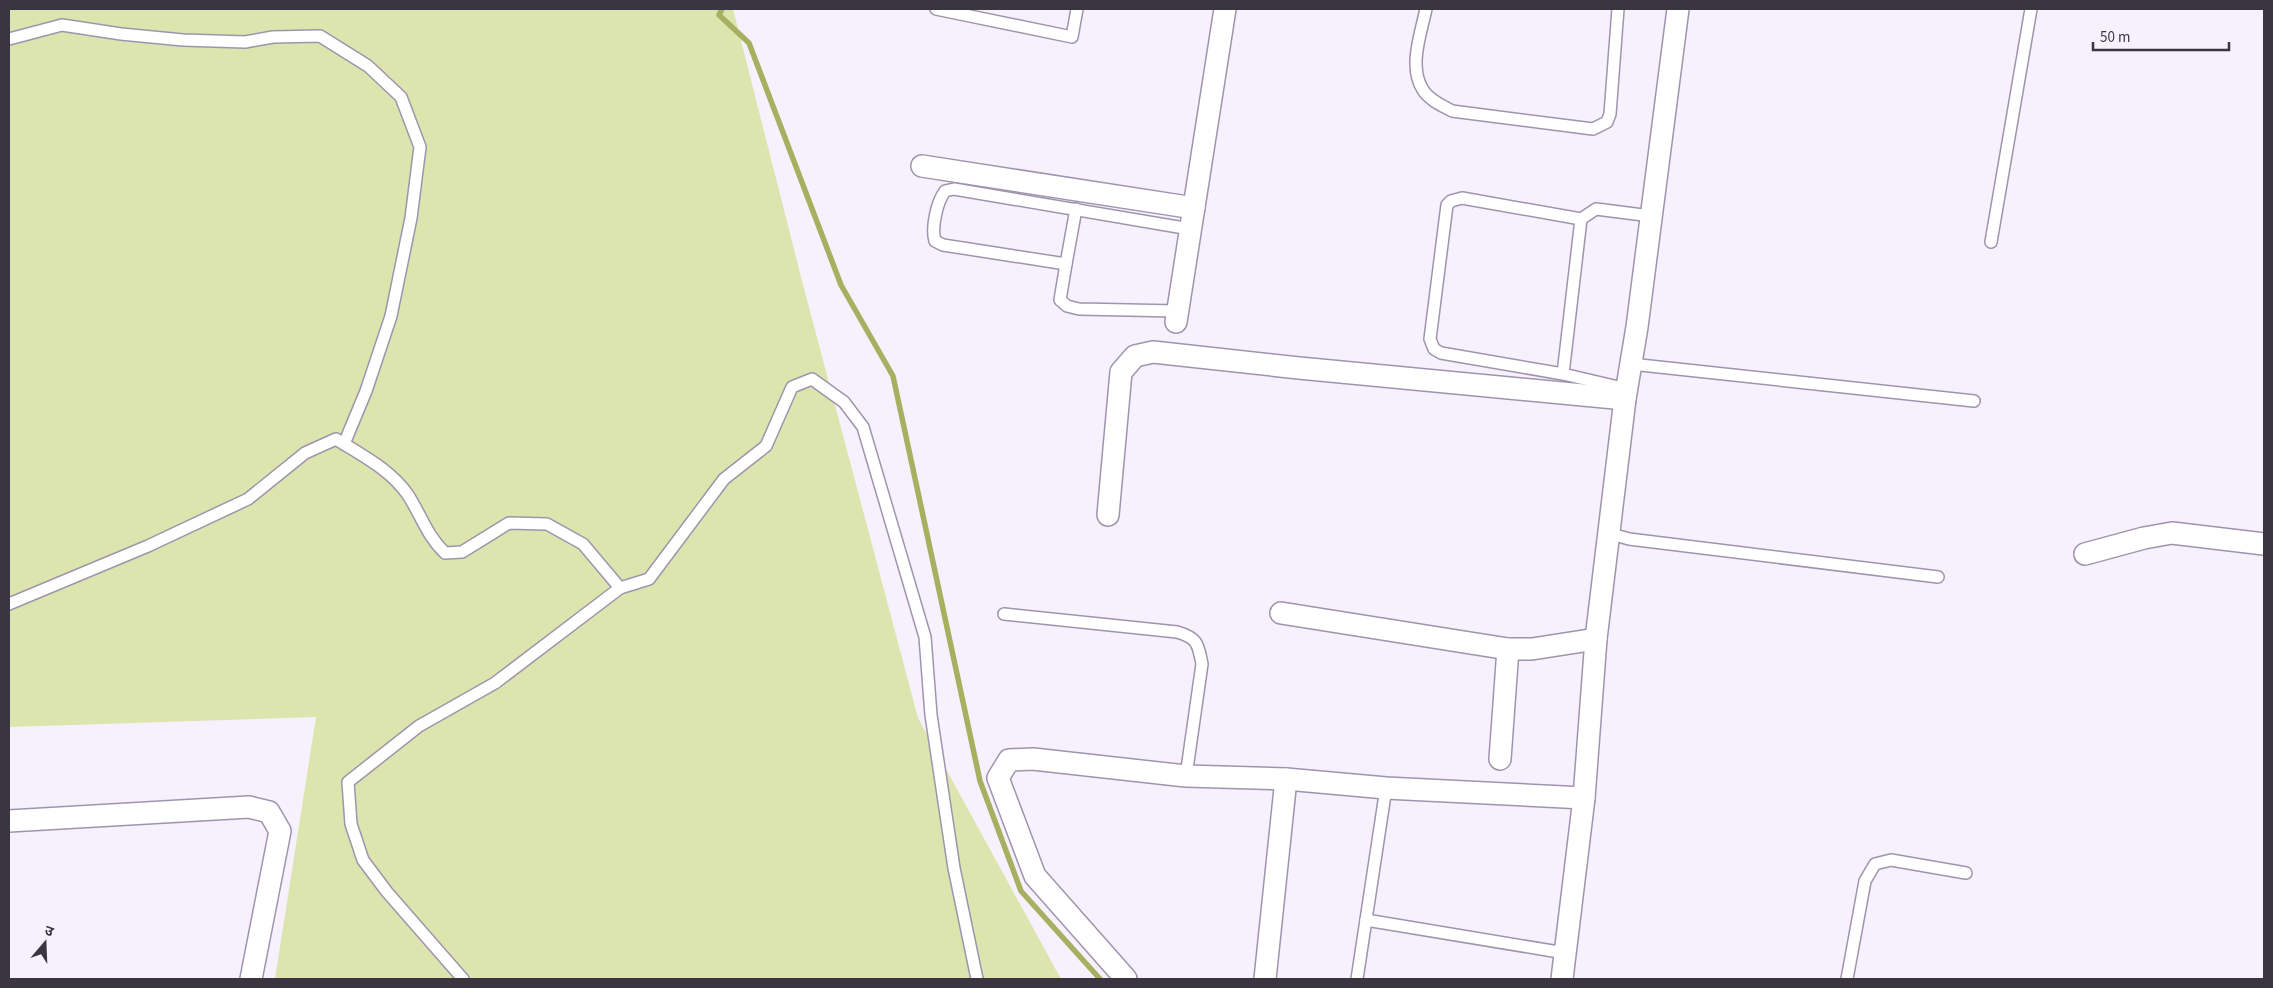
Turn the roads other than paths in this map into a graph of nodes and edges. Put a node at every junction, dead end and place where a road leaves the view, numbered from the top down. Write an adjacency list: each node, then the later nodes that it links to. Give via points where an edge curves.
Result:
1 (936, 9): 2 (lane, via 1072,36)
2 (1077, 9)
3 (1225, 9): 10 (street)
4 (1426, 9): 5 (lane, via 1416,59 1417,73 1423,91 1435,101 1452,111 1593,129 1606,122 1610,114)
5 (1618, 9)
6 (1678, 9): 12 (street)
7 (2031, 9): 15 (lane)
8 (9, 39): 22 (lane, via 62,25 183,40 245,42 273,37 320,36 368,66 401,97 420,147 411,218 391,316)
9 (922, 166): 10 (street)
10 (1194, 208): 14 (street)
11 (1076, 209): 14 (lane); 16 (lane); 16 (lane, via 954,189 945,191 941,196 933,233 935,241 943,244)
12 (1651, 216): 13 (lane, via 1596,209); 18 (street)
13 (1581, 219): 19 (lane); 19 (lane, via 1462,198 1451,201 1447,205 1430,339 1434,349 1441,353)
14 (1190, 229): 17 (street)
15 (1991, 242)
16 (1066, 264): 17 (lane, via 1060,300 1067,306)
17 (1176, 316)
18 (1631, 364): 20 (street); 21 (lane)
19 (1563, 374): 20 (lane)
20 (1626, 394): 23 (street, via 1299,368 1153,352 1135,356 1122,372); 24 (street)
21 (1974, 401)
22 (344, 444): 28 (lane, via 384,468 408,494 424,527 445,553 462,552 509,523 546,524 583,544); 29 (lane, via 336,439 305,453 248,499 148,546)
23 (1108, 515)
24 (1608, 533): 27 (lane, via 1629,539); 32 (street)
25 (2264, 544): 26 (street, via 2172,533)
26 (2085, 554)
27 (1938, 577)
28 (620, 588): 45 (lane, via 495,682 419,726 348,782 351,824 363,860); 46 (lane, via 649,579 724,479 766,446 792,387 812,379 844,402 863,427 925,637 931,716)
29 (9, 604)
30 (1281, 613): 33 (street)
31 (1004, 614): 35 (lane, via 1191,636 1199,646 1202,664)
32 (1596, 639): 33 (street); 38 (street)
33 (1508, 650): 34 (street)
34 (1500, 759)
35 (1186, 776): 36 (street); 47 (street, via 1033,759 1009,760 998,778 1035,876)
36 (1286, 779): 37 (street); 48 (street)
37 (1386, 788): 38 (street); 42 (lane)
38 (1584, 798): 43 (street)
39 (9, 821): 40 (street); 44 (street, via 249,807 270,812 280,831)
40 (9, 826)
41 (1966, 873): 51 (lane, via 1891,860 1876,864 1865,880)
42 (1366, 920): 43 (lane); 49 (lane)
43 (1565, 953): 50 (street)
44 (251, 979)
45 (463, 979)
46 (976, 979)
47 (1126, 979)
48 (1265, 979)
49 (1357, 979)
50 (1562, 979)
51 (1847, 979)

